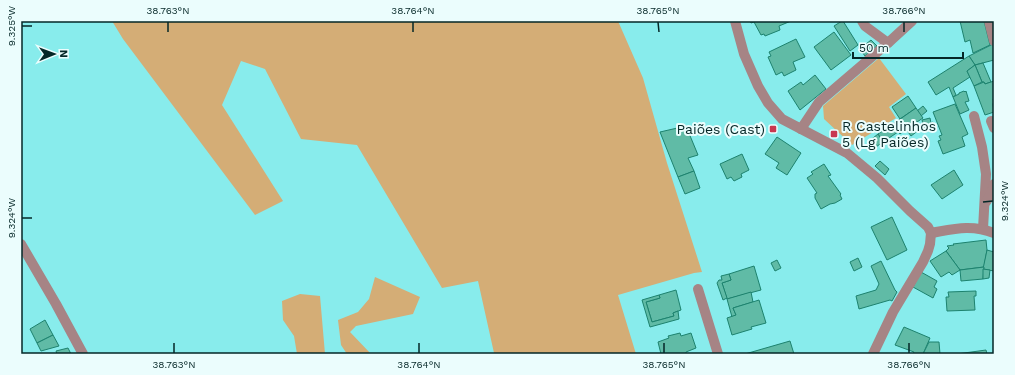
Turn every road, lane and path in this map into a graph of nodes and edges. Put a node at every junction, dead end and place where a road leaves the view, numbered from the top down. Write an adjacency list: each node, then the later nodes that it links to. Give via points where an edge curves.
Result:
1 (734, 21): 8 (street, via 744,54 768,103 782,119)
2 (862, 21): 6 (street)
3 (912, 21): 6 (street)
4 (989, 21): 5 (street)
5 (994, 41)
6 (888, 43): 8 (street, via 819,102)
7 (974, 116): 10 (street, via 986,174)
8 (801, 129): 12 (street, via 847,153 922,220)
9 (994, 184): 10 (street)
10 (985, 203): 11 (street)
11 (983, 229): 12 (street, via 962,228); 13 (street)
12 (931, 233): 18 (street, via 923,262 893,312)
13 (994, 233)
14 (21, 244): 16 (street)
15 (698, 289): 17 (street)
16 (83, 354)
17 (718, 354)
18 (873, 354)

